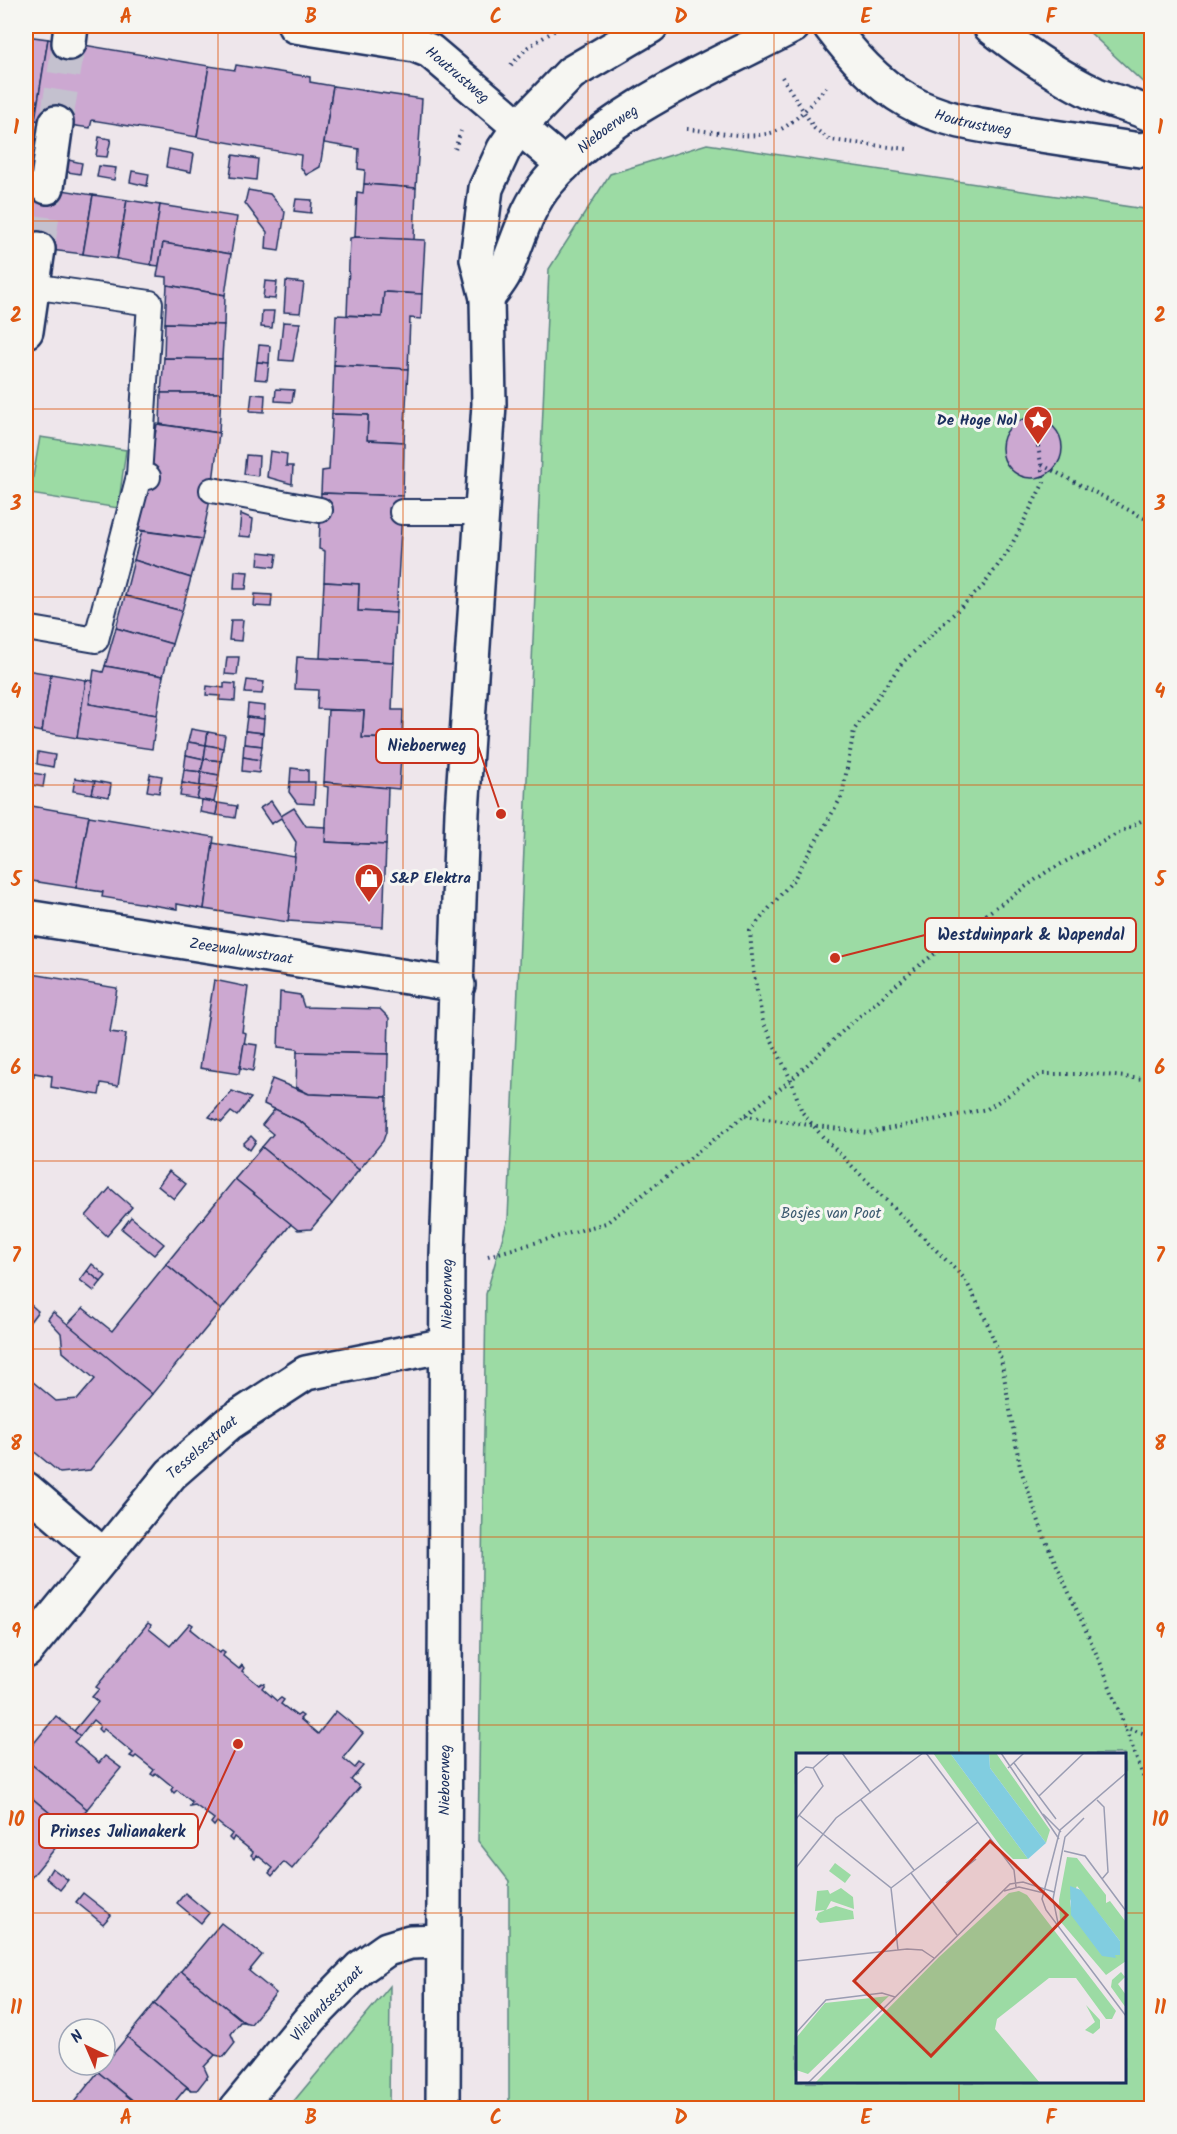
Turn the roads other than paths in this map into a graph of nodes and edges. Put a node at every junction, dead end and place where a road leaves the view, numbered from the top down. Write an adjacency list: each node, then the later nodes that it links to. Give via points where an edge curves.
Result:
1 (295, 26): 8 (street, Houtrustweg, via 415,45 430,51)
2 (651, 26): 8 (street, Nieboerweg, via 571,73)
3 (793, 26): 10 (street, Nieboerweg, via 653,99 585,143)
4 (830, 26): 9 (street, Houtrustweg, via 854,57 888,88 939,115 970,124 1140,150)
5 (990, 26): 6 (street, via 1061,75)
6 (1152, 115)
7 (56, 123): 11 (street)
8 (519, 127): 10 (street, Houtrustweg); 14 (street, Nieboerweg, via 486,188 477,259)
9 (1152, 148)
10 (564, 165): 14 (street, Nieboerweg, via 547,182 524,218 504,274)
11 (47, 187)
12 (38, 249): 13 (street)
13 (32, 286): 15 (street); 20 (lane, via 150,303 143,477 96,640)
14 (487, 298): 19 (street, Nieboerweg, via 489,404)
15 (26, 331)
16 (212, 490): 17 (lane)
17 (320, 510)
18 (402, 512): 19 (lane)
19 (482, 513): 22 (street, Nieboerweg, via 462,812)
20 (26, 628)
21 (26, 917): 22 (street, Zeezwaluwstraat)
22 (458, 985): 23 (street, Nieboerweg)
23 (446, 1345): 25 (street, Tesselsestraat, via 306,1373 228,1424 171,1474); 27 (street, Nieboerweg)
24 (26, 1489): 25 (street)
25 (104, 1556): 26 (street, Tesselsestraat)
26 (26, 1651)
27 (443, 1941): 28 (street, Vlielandsestraat, via 411,1942 387,1949 360,1968 311,2018); 29 (street, Nieboerweg)
28 (237, 2109)
29 (443, 2109)

